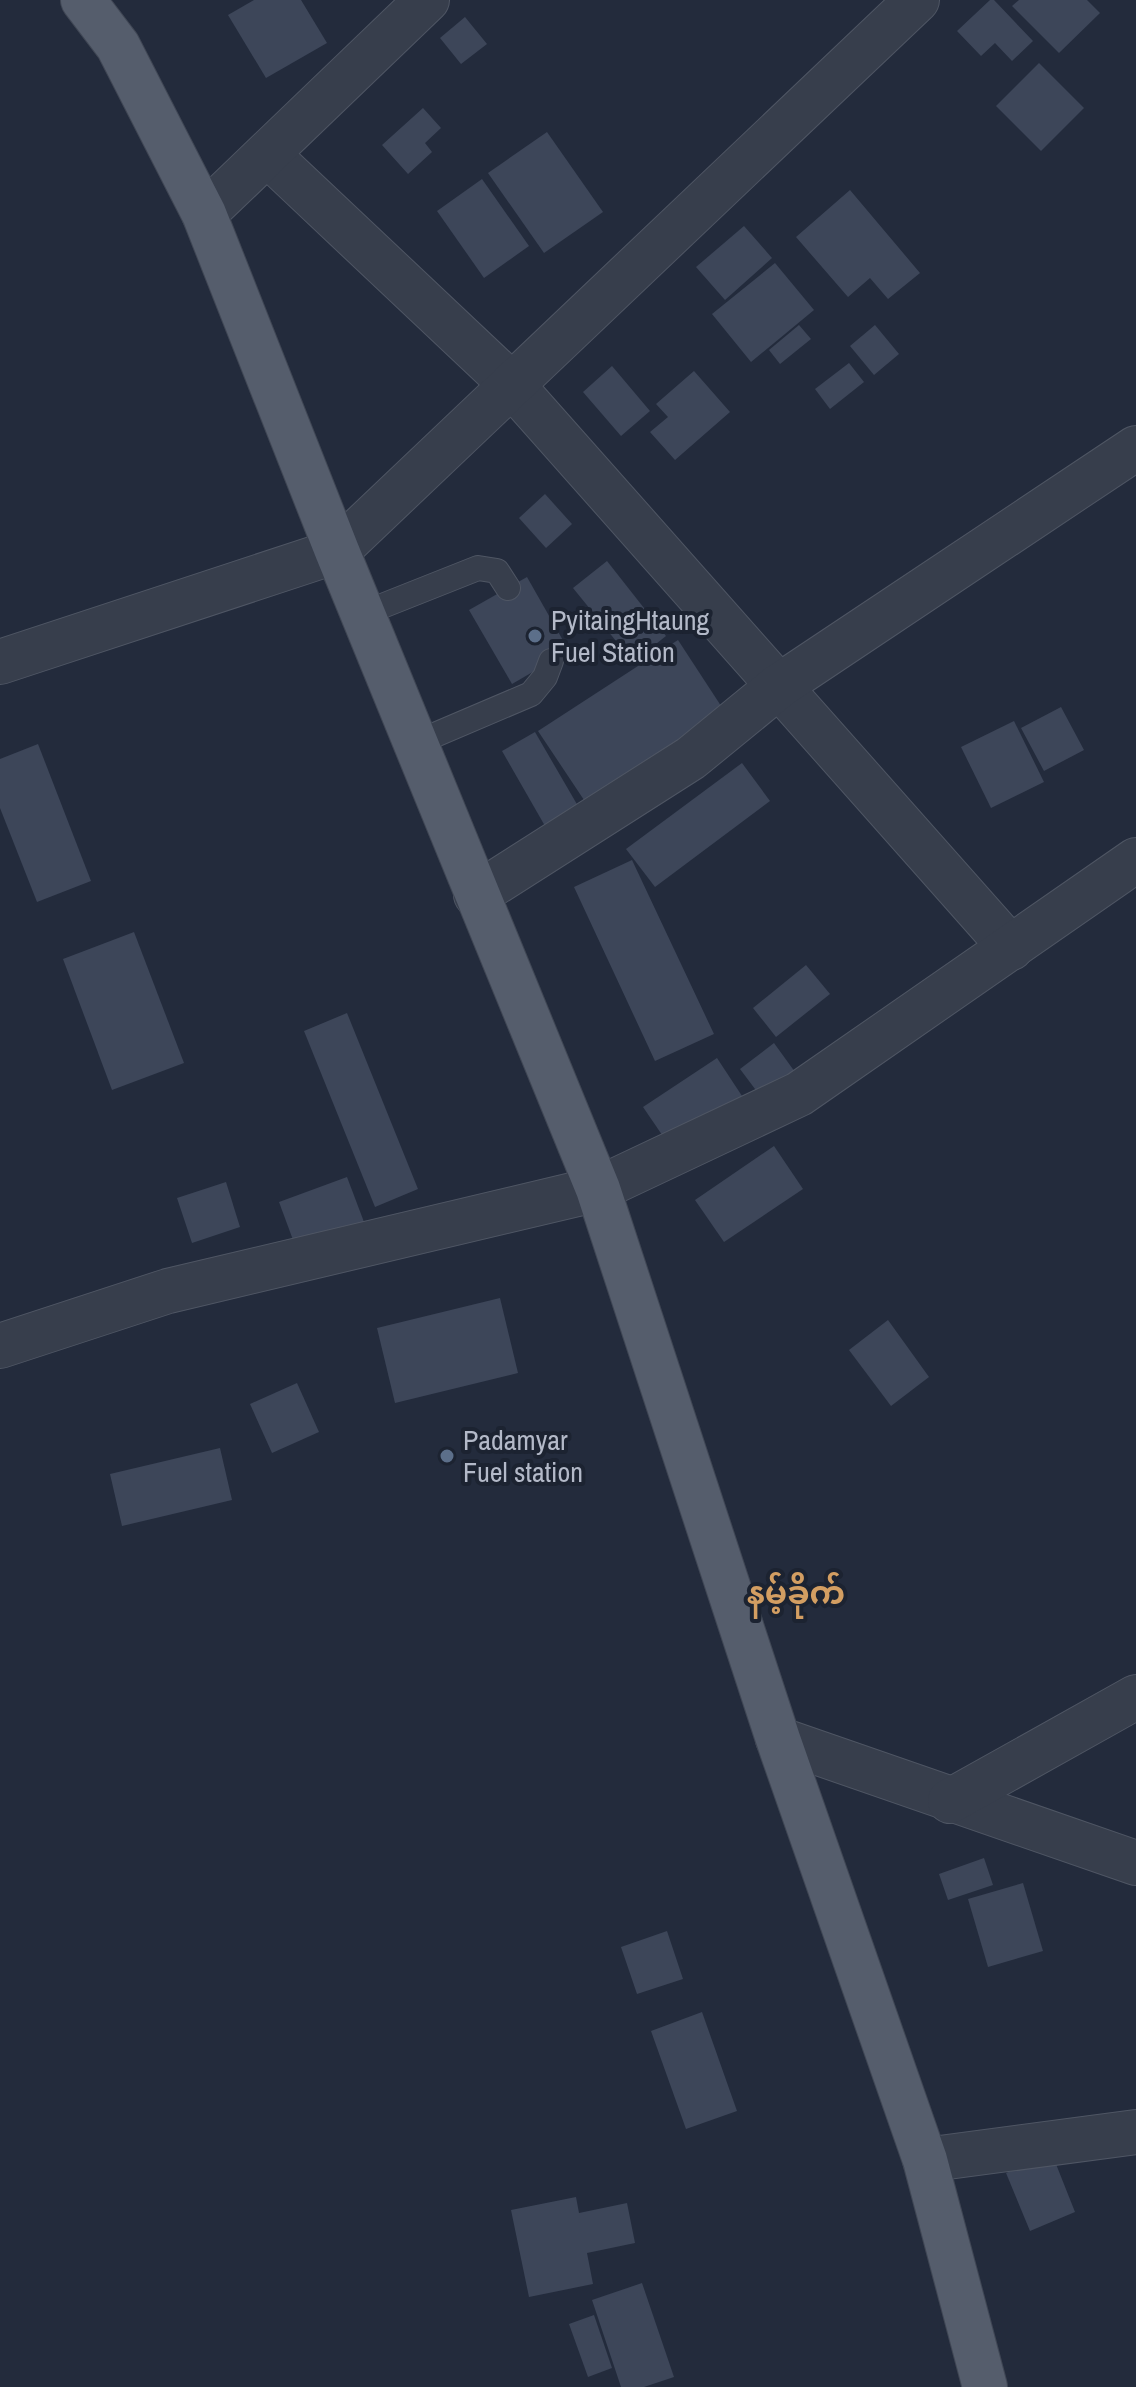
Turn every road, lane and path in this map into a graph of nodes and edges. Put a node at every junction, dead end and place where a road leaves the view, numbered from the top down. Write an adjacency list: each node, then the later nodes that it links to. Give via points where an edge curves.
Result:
1 (83, 0): 5 (main road, via 118,46)
2 (427, 0): 4 (street)
3 (917, 0): 6 (street)
4 (267, 154): 5 (street); 6 (street)
5 (204, 214): 8 (main road)
6 (512, 385): 8 (street); 13 (street)
7 (1136, 448): 13 (street)
8 (337, 551): 10 (main road); 12 (street)
9 (508, 588): 10 (lane, via 497,571 478,568)
10 (362, 614): 14 (main road)
11 (551, 661): 14 (lane, via 531,694)
12 (0, 662)
13 (779, 686): 16 (street, via 691,758); 17 (street)
14 (416, 743): 16 (main road)
15 (1136, 860): 17 (street)
16 (476, 895): 18 (main road)
17 (1011, 948): 18 (street, via 799,1094)
18 (598, 1189): 19 (street, via 168,1291); 21 (main road)
19 (0, 1346)
20 (1136, 1697): 22 (street)
21 (778, 1739): 22 (street); 25 (main road)
22 (950, 1801): 23 (street)
23 (1136, 1863)
24 (1136, 2132): 25 (street)
25 (925, 2160): 26 (main road)
26 (985, 2387)

